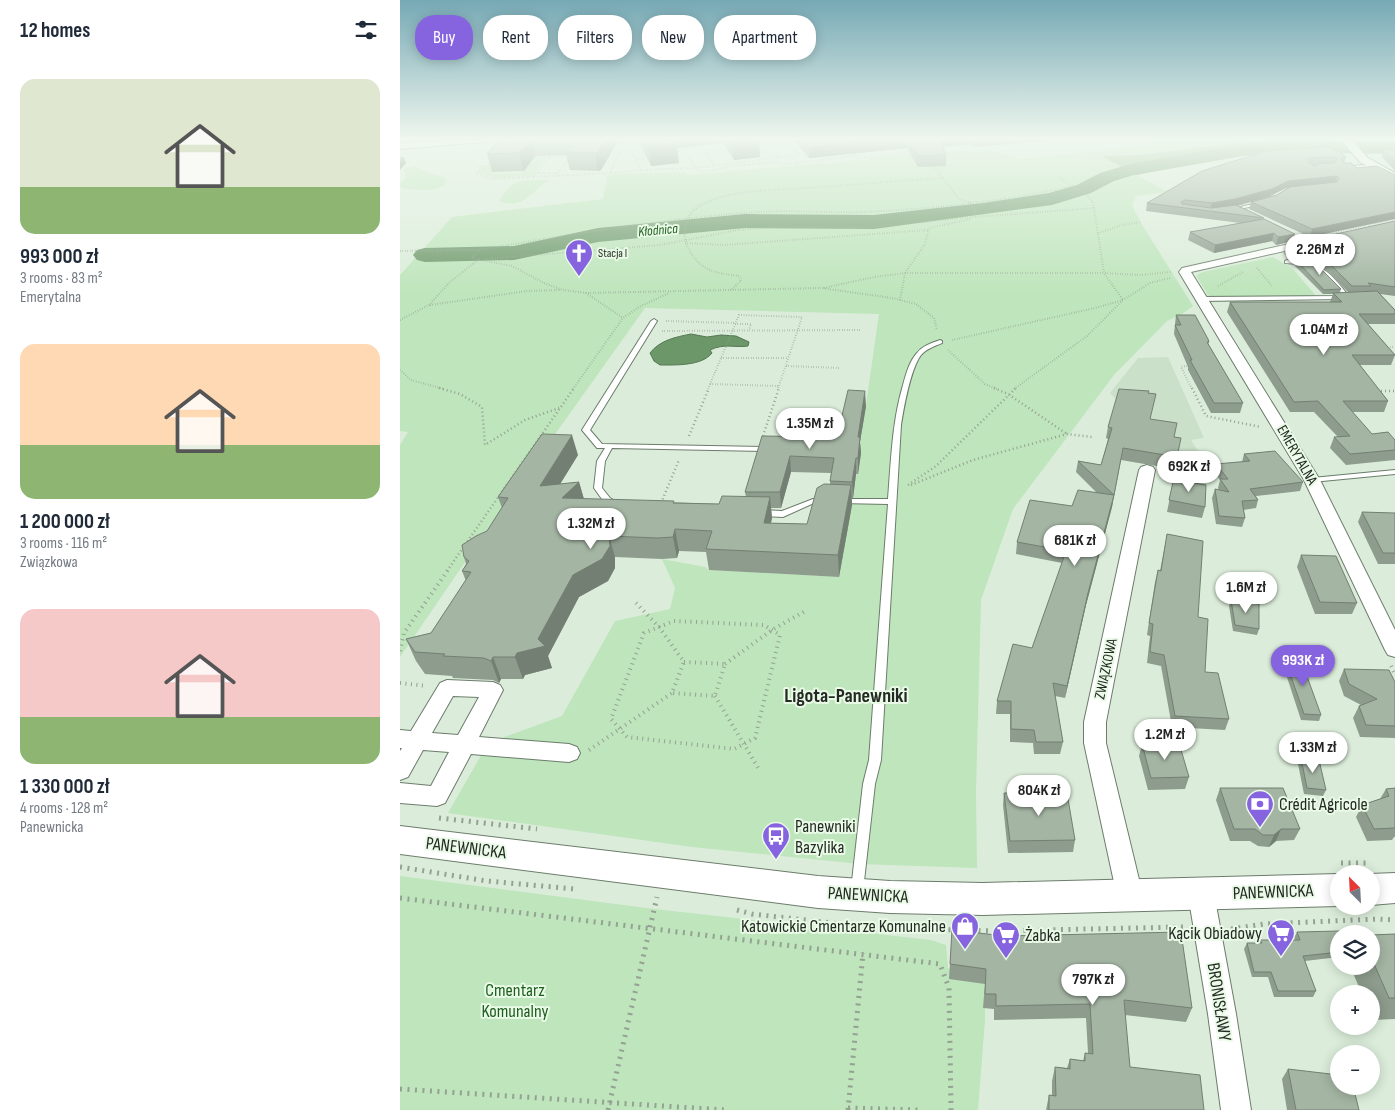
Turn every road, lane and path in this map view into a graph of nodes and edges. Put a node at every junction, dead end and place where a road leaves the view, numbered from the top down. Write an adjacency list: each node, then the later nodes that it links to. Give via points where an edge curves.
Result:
1 (756, 192): 12 (path, via 724,196 697,207)
2 (954, 192): 6 (path, via 959,199)
3 (1048, 192): 6 (path)
4 (1083, 192): 7 (path)
5 (1267, 201): 8 (lane)
6 (972, 205): 10 (path, via 976,213); 12 (path, via 863,212 762,212)
7 (1095, 208): 10 (path); 15 (path)
8 (1238, 209): 9 (lane); 11 (street)
9 (1219, 212)
10 (974, 217): 14 (path); 17 (path, via 871,227 770,227 738,230)
11 (1254, 217)
12 (686, 219): 17 (path); 19 (path, via 612,227)
13 (1141, 222): 15 (path)
14 (928, 230): 17 (path, via 724,244); 24 (path, via 925,244)
15 (1098, 232): 25 (path)
16 (1294, 236): 23 (street, via 1312,241)
17 (684, 242): 20 (path); 28 (path, via 688,252 706,267 739,276 742,280)
18 (400, 251): 19 (path)
19 (478, 251): 20 (path, via 472,258)
20 (479, 259): 27 (path, via 512,266); 37 (path, via 450,282)
21 (1287, 262): 31 (lane, via 1319,267)
22 (1254, 266): 32 (path)
23 (1185, 271): 25 (path, via 1141,275); 34 (street, EMERYTALNA); 36 (path, via 1150,283)
24 (905, 273): 25 (path); 26 (path); 35 (path)
25 (1104, 273): 36 (path)
26 (821, 288): 28 (path); 35 (path)
27 (563, 290): 29 (path); 37 (path, via 528,291)
28 (731, 290): 30 (path)
29 (586, 292): 30 (path); 38 (path)
30 (673, 292): 38 (path, via 648,302)
31 (1345, 294)
32 (1282, 298): 33 (lane); 34 (lane)
33 (1352, 298)
34 (1200, 299): 53 (street, EMERYTALNA)
35 (900, 300): 47 (path, via 916,304 934,318)
36 (1123, 300): 47 (path); 61 (path, via 1087,336)
37 (429, 305): 39 (path)
38 (623, 318): 62 (path)
39 (400, 320)
40 (654, 320): 41 (path); 46 (lane)
41 (736, 323): 42 (path, via 739,315 802,317); 43 (path); 44 (path, via 751,324)
42 (798, 329): 44 (path); 45 (path); 52 (path)
43 (733, 330): 44 (path); 46 (path); 50 (path)
44 (749, 330)
45 (861, 330)
46 (647, 331): 66 (lane, via 586,430 600,446)
47 (940, 342): 61 (path, via 985,384); 72 (lane, via 918,354 903,395)
48 (1395, 346): 49 (path)
49 (1379, 347)
50 (724, 351)
51 (721, 358): 52 (path)
52 (788, 358): 54 (path)
53 (1238, 359): 63 (path, via 1181,367 1206,416); 71 (street, EMERYTALNA)
54 (786, 366): 55 (path); 58 (path)
55 (841, 368)
56 (400, 370): 62 (path, via 411,380 460,394 482,408 485,445 525,420)
57 (710, 384): 58 (path)
58 (779, 386): 67 (path)
59 (1370, 391): 60 (path)
60 (1395, 391)
61 (1008, 394): 64 (path); 64 (path, via 936,466 906,487 973,460)
62 (560, 408): 79 (path, via 404,634)
63 (1262, 428)
64 (1067, 434): 65 (path)
65 (1092, 437)
66 (610, 446): 67 (lane); 73 (lane, via 601,461 598,488 607,500)
67 (759, 449): 68 (lane)
68 (779, 449)
69 (1147, 470): 100 (street, ZWIĄZKOWA, via 1095,722 1095,743)
70 (1395, 472): 71 (lane)
71 (1312, 480): 80 (street, EMERYTALNA)
72 (892, 502): 74 (lane, via 813,501 783,514); 99 (lane, via 876,760 870,784)
73 (621, 507)
74 (748, 512)
75 (636, 603): 77 (path)
76 (806, 610): 78 (path)
77 (659, 627): 78 (path, via 674,621 764,625); 81 (path); 86 (path, via 644,633 614,710 611,719)
78 (772, 630): 82 (path); 89 (path, via 780,635 756,738)
79 (400, 651)
80 (1393, 658): 83 (path)
81 (684, 662): 82 (path); 84 (path)
82 (725, 664): 85 (path)
83 (1395, 674)
84 (672, 693): 85 (path); 86 (path)
85 (715, 696): 89 (path)
86 (620, 729): 89 (path, via 627,737 734,748); 90 (path)
87 (408, 740): 88 (street); 88 (street, via 447,688 493,690); 91 (street)
88 (465, 744): 90 (street); 93 (street, via 437,796)
89 (744, 744): 92 (path)
90 (575, 754)
91 (400, 771)
92 (760, 772)
93 (400, 793)
94 (400, 840): 99 (street, PANEWNICKA)
95 (1395, 888): 96 (street)
96 (1380, 889)
97 (1330, 890): 98 (street, PANEWNICKA)
98 (1201, 894): 100 (street, PANEWNICKA); 106 (street, BRONISŁAWY)
99 (857, 895): 100 (street, PANEWNICKA, via 983,899)
100 (1130, 896)
101 (657, 897): 104 (path)
102 (400, 898): 104 (path)
103 (1395, 920): 106 (path, via 1274,923 1225,930)
104 (651, 929): 107 (path); 109 (path)
105 (926, 929): 106 (path)
106 (1207, 929): 115 (street, BRONISŁAWY)
107 (863, 954): 110 (path); 114 (path, via 940,964 949,988)
108 (400, 1089): 109 (path)
109 (610, 1103): 111 (path); 112 (path)
110 (848, 1109): 113 (path)
111 (608, 1110)
112 (725, 1110)
113 (918, 1110)
114 (951, 1110)
115 (1236, 1110)

